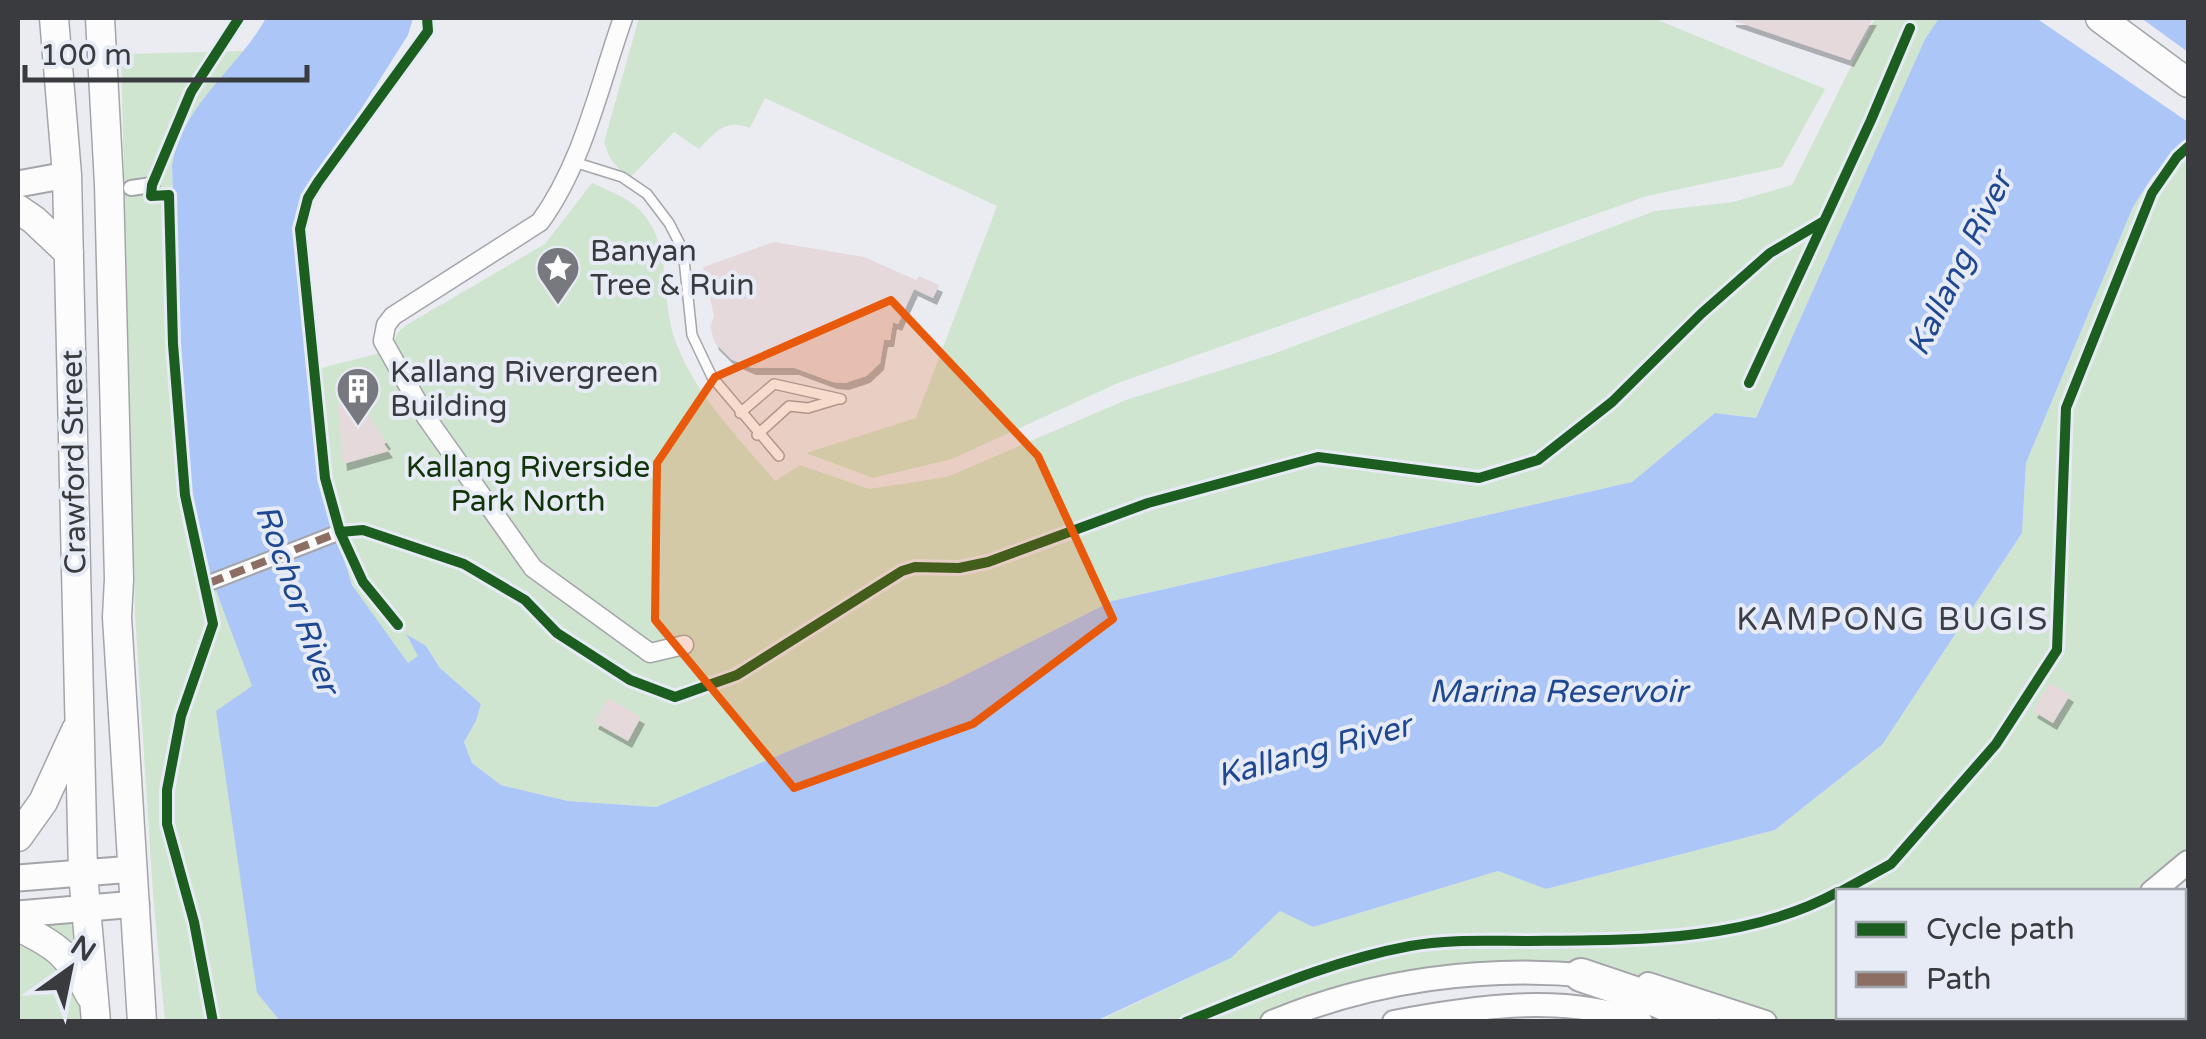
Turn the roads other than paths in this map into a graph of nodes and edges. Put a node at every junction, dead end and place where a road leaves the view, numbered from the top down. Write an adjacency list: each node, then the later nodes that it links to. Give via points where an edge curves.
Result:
1 (54, 18): 8 (main road, Crawford Street)
2 (86, 18): 8 (main road, via 90,158 82,170)
3 (100, 18): 23 (main road, Crawford Street, via 117,618)
4 (622, 18): 7 (street)
5 (2100, 18): 6 (main road)
6 (2188, 82)
7 (574, 162): 14 (lane, via 622,177 647,194 669,223 683,250 692,335); 19 (street, via 540,222 393,316 382,341 426,417 533,568 650,653)
8 (66, 175): 9 (main road); 13 (main road, Crawford Street)
9 (18, 184)
10 (152, 185): 11 (street)
11 (132, 188)
12 (18, 209): 13 (main road)
13 (68, 252): 20 (main road, Crawford Street)
14 (740, 413): 15 (lane); 15 (lane, via 774,384 841,399 789,406)
15 (757, 435): 16 (lane)
16 (778, 456)
17 (340, 532): 18 (street)
18 (208, 582)
19 (684, 644)
20 (80, 719): 21 (main road, via 43,802); 24 (main road, Crawford Street)
21 (18, 837)
22 (2188, 862): 26 (street)
23 (133, 868): 24 (main road); 27 (main road, Crawford Street)
24 (83, 873): 25 (main road); 28 (main road, Crawford Street)
25 (18, 878)
26 (2156, 889)
27 (136, 904): 28 (main road); 33 (main road, Crawford Street)
28 (87, 906): 29 (main road); 32 (main road, Crawford Street)
29 (18, 914)
30 (18, 926): 32 (main road, via 76,967)
31 (1581, 975): 34 (street, via 1521,970 1446,977 1380,988); 37 (highway); 38 (street, via 1636,981)
32 (96, 1014)
33 (142, 1022)
34 (1272, 1022)
35 (1394, 1022): 36 (street, via 1480,1007 1560,1006)
36 (1641, 1022)
37 (1703, 1022)
38 (1765, 1022)

